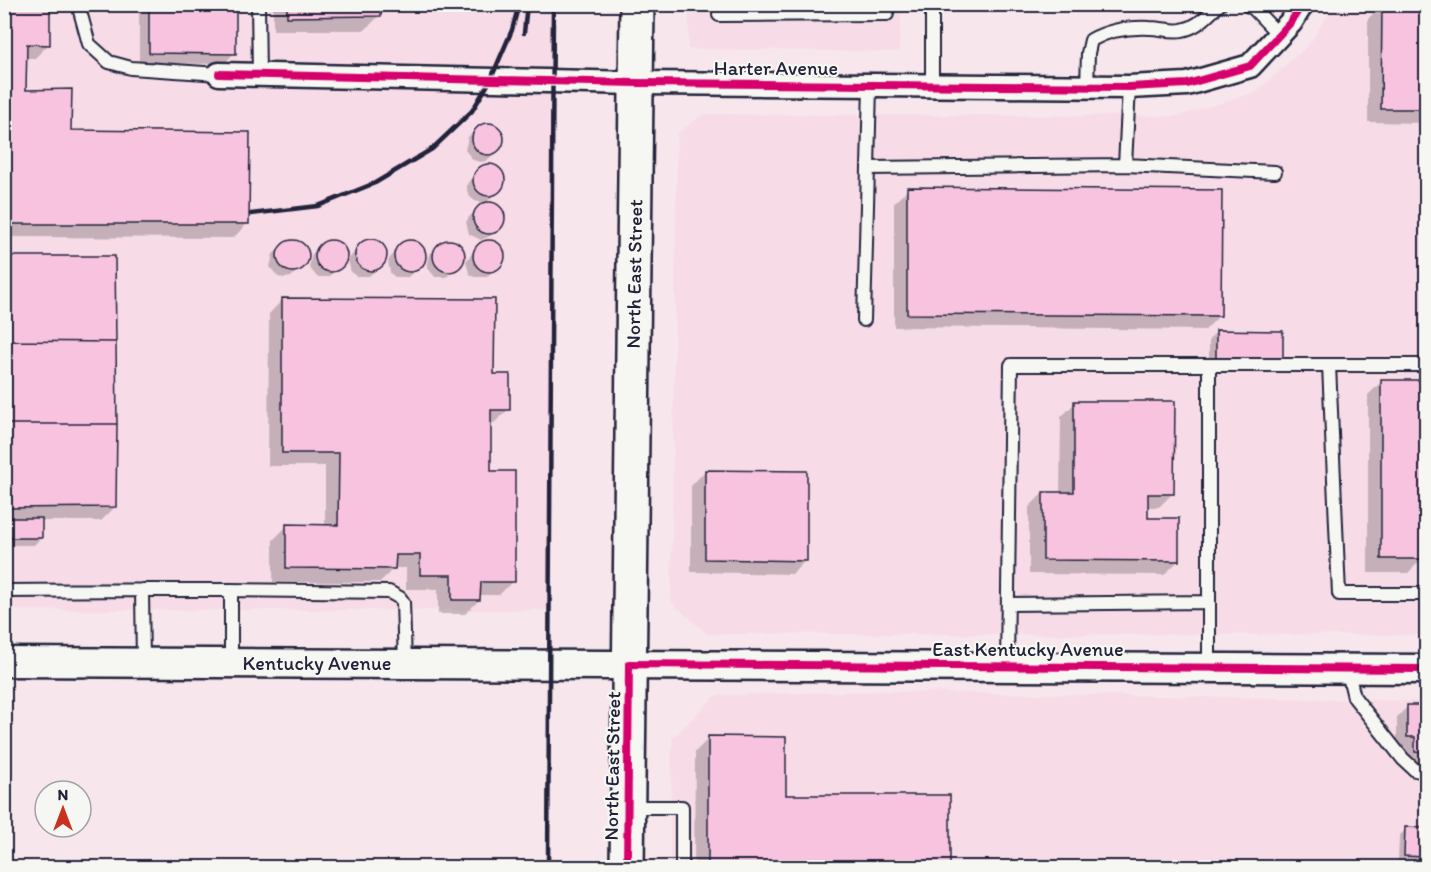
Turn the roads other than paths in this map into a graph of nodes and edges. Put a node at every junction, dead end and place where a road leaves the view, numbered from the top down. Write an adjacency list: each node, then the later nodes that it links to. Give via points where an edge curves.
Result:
1 (78, 4): 11 (lane, via 89,44 109,62 131,68)
2 (258, 4): 12 (lane)
3 (637, 4): 13 (main road, North East Street)
4 (720, 4): 5 (lane, via 719,15 887,14)
5 (888, 4)
6 (932, 4): 15 (lane)
7 (1220, 4): 16 (lane, via 1202,22 1183,30 1111,31 1091,40)
8 (1246, 4): 10 (lane)
9 (1302, 4): 10 (street, Harter Avenue)
10 (1279, 34): 17 (street, Harter Avenue, via 1250,66 1187,84)
11 (219, 74): 12 (street, Harter Avenue)
12 (259, 75): 13 (street, Harter Avenue)
13 (636, 83): 14 (street, Harter Avenue); 35 (main road, North East Street)
14 (870, 85): 15 (street, Harter Avenue); 19 (lane)
15 (932, 86): 16 (street, Harter Avenue)
16 (1087, 87): 17 (street, Harter Avenue)
17 (1129, 87): 18 (lane)
18 (1125, 165): 19 (lane); 20 (lane)
19 (868, 168): 21 (lane)
20 (1275, 172)
21 (864, 320)
22 (1209, 364): 23 (lane); 29 (lane); 30 (lane, via 1011,364)
23 (1329, 364): 24 (lane); 28 (lane, via 1339,594)
24 (1426, 364)
25 (142, 590): 26 (lane); 27 (lane); 32 (lane)
26 (231, 590): 33 (lane); 34 (lane, via 396,594 403,602)
27 (4, 591)
28 (1426, 594)
29 (1208, 602): 30 (lane); 37 (lane)
30 (1008, 604): 36 (lane)
31 (4, 662): 32 (street, Kentucky Avenue)
32 (143, 663): 33 (street, Kentucky Avenue)
33 (231, 663): 34 (street, Kentucky Avenue)
34 (405, 664): 35 (street, Kentucky Avenue)
35 (629, 664): 36 (street, East Kentucky Avenue); 41 (main road, North East Street)
36 (1007, 665): 37 (street, East Kentucky Avenue)
37 (1209, 667): 38 (street, East Kentucky Avenue)
38 (1347, 668): 39 (street, East Kentucky Avenue); 40 (lane, via 1354,697 1403,759 1414,770)
39 (1426, 669)
40 (1426, 772)
41 (628, 807): 42 (main road, North East Street); 43 (lane, via 682,807)
42 (627, 867)
43 (682, 867)

